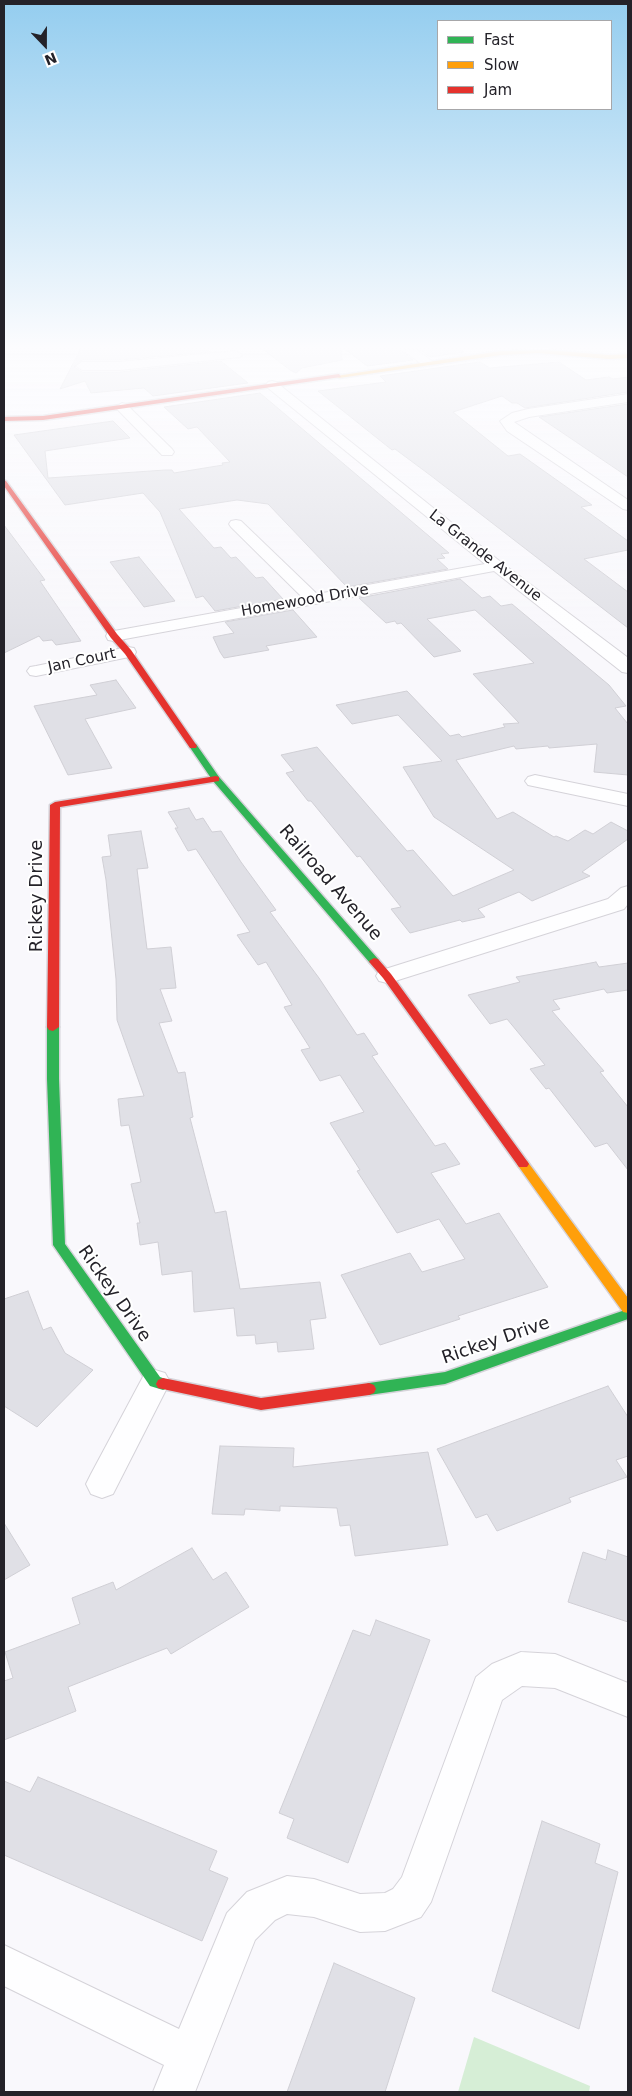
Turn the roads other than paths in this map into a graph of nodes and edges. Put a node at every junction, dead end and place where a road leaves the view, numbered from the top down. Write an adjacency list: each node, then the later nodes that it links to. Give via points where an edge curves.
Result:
1 (163, 448): 4 (street)
2 (350, 448): 8 (street, La Grande Avenue)
3 (541, 448): 6 (street)
4 (167, 452)
5 (4, 482): 10 (street, Railroad Avenue)
6 (628, 506)
7 (236, 524): 9 (street)
8 (497, 566): 9 (street, Homewood Drive); 12 (street, La Grande Avenue)
9 (313, 599): 10 (street, Homewood Drive)
10 (114, 636): 11 (street, Railroad Avenue)
11 (128, 652): 13 (street, Jan Court); 14 (street, Railroad Avenue)
12 (628, 668)
13 (36, 671)
14 (216, 779): 18 (street, Railroad Avenue); 21 (street, Rickey Drive, via 55,805 53,1079 59,1245)
15 (535, 781): 16 (street)
16 (628, 800)
17 (624, 902): 18 (street)
18 (387, 976): 19 (street, Railroad Avenue)
19 (628, 1308)
20 (628, 1314): 21 (street, Rickey Drive, via 445,1378 260,1404)
21 (155, 1382): 22 (street)
22 (102, 1484)
23 (628, 1700): 25 (street, via 555,1671 521,1669 504,1676 488,1689 417,1888 408,1903 385,1912 360,1913 314,1898 287,1895 261,1906 241,1927)
24 (4, 1965): 25 (street)
25 (189, 2055): 26 (street)
26 (174, 2092)

